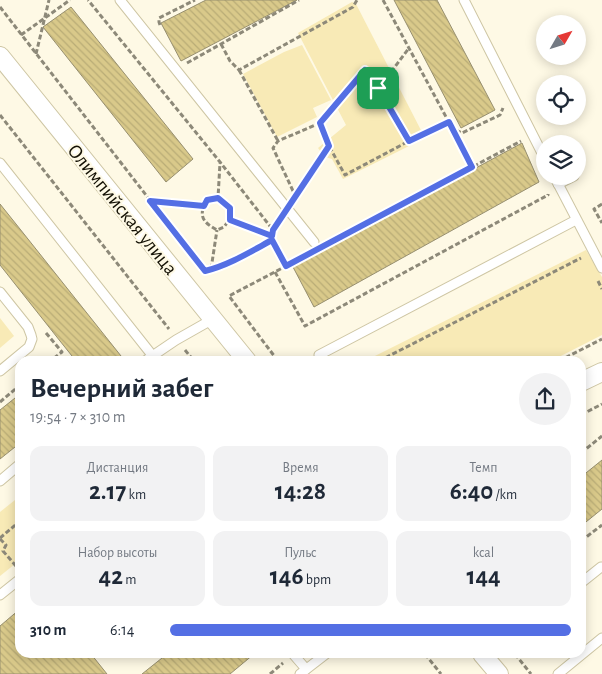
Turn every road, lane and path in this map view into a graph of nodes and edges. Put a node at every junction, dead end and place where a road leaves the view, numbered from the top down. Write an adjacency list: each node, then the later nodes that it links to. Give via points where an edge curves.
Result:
1 (49, 0): 11 (path)
2 (70, 0): 11 (path)
3 (88, 0): 31 (path)
4 (120, 0): 41 (lane)
5 (195, 0): 12 (path, via 159,18)
6 (299, 0): 14 (path)
7 (356, 0): 19 (path, via 353,7)
8 (383, 0): 15 (path)
9 (464, 0): 28 (lane)
10 (0, 7): 13 (path)
11 (45, 18): 13 (path); 16 (path)
12 (163, 30)
13 (21, 35): 16 (path)
14 (221, 44): 18 (path); 19 (path)
15 (409, 48): 20 (path); 23 (path)
16 (36, 54): 38 (path)
17 (0, 56): 58 (street, Олимпийская улица)
18 (184, 64)
19 (239, 70): 26 (path)
20 (378, 88): 24 (path, via 365,70); 27 (path)
21 (505, 106): 25 (path, via 500,115 462,133)
22 (0, 115): 60 (path)
23 (449, 122): 25 (path); 27 (path)
24 (320, 123): 26 (path); 29 (path)
25 (452, 128): 33 (path)
26 (278, 141): 36 (path, via 273,148)
27 (409, 141): 29 (path, via 345,176)
28 (536, 141)
29 (329, 146): 36 (path)
30 (526, 148): 33 (path, via 522,140)
31 (220, 162): 37 (path); 46 (path)
32 (0, 163): 61 (lane)
33 (472, 167): 48 (path)
34 (558, 185): 43 (lane)
35 (544, 187): 54 (path, via 548,195 305,326)
36 (296, 196): 41 (path)
37 (218, 198): 40 (path, via 207,200); 42 (path, via 230,208)
38 (150, 201): 40 (path); 53 (path, via 205,271)
39 (602, 204): 44 (path, via 594,209)
40 (204, 206): 45 (path, via 202,218)
41 (288, 208): 46 (path); 48 (lane)
42 (230, 220): 45 (path); 47 (path)
43 (576, 220): 52 (lane); 62 (lane)
44 (602, 223)
45 (217, 230): 53 (path)
46 (273, 230): 47 (path)
47 (272, 238): 51 (path); 53 (path, via 248,254)
48 (317, 245)
49 (312, 253): 51 (path)
50 (584, 257): 66 (path)
51 (286, 266): 54 (path)
52 (602, 268)
53 (211, 270)
54 (275, 272): 65 (path, via 229,296)
55 (598, 281): 56 (path)
56 (602, 290)
57 (0, 292): 63 (lane, via 32,335 29,347)
58 (213, 319): 60 (lane); 64 (street, Олимпийская улица)
59 (602, 338): 67 (path)
60 (176, 340): 61 (lane)
61 (152, 355)
62 (319, 355)
63 (19, 356)
64 (243, 356)
65 (274, 356)
66 (388, 356)
67 (568, 356)
68 (15, 359): 69 (lane)
69 (0, 371)
70 (602, 372): 71 (street)
71 (586, 380)
72 (15, 389): 73 (path)
73 (0, 402)
74 (602, 404): 75 (path)
75 (586, 412)
76 (602, 436): 77 (path)
77 (586, 449)
78 (15, 468): 79 (lane)
79 (0, 481)
80 (602, 525): 82 (path)
81 (15, 526): 83 (path)
82 (586, 537)
83 (0, 539): 84 (path)
84 (15, 564)
85 (602, 567): 86 (lane)
86 (586, 579)
87 (15, 583): 88 (lane)
88 (0, 596)
89 (602, 638): 90 (lane)
90 (586, 651)
91 (295, 658): 98 (lane)
92 (321, 658): 98 (lane)
93 (428, 658): 100 (path)
94 (485, 658): 101 (street)
95 (517, 658): 102 (path)
96 (578, 658): 103 (lane)
97 (285, 662): 99 (path)
98 (303, 672)
99 (272, 673)
100 (441, 674)
101 (499, 674)
102 (531, 674)
103 (558, 674)

